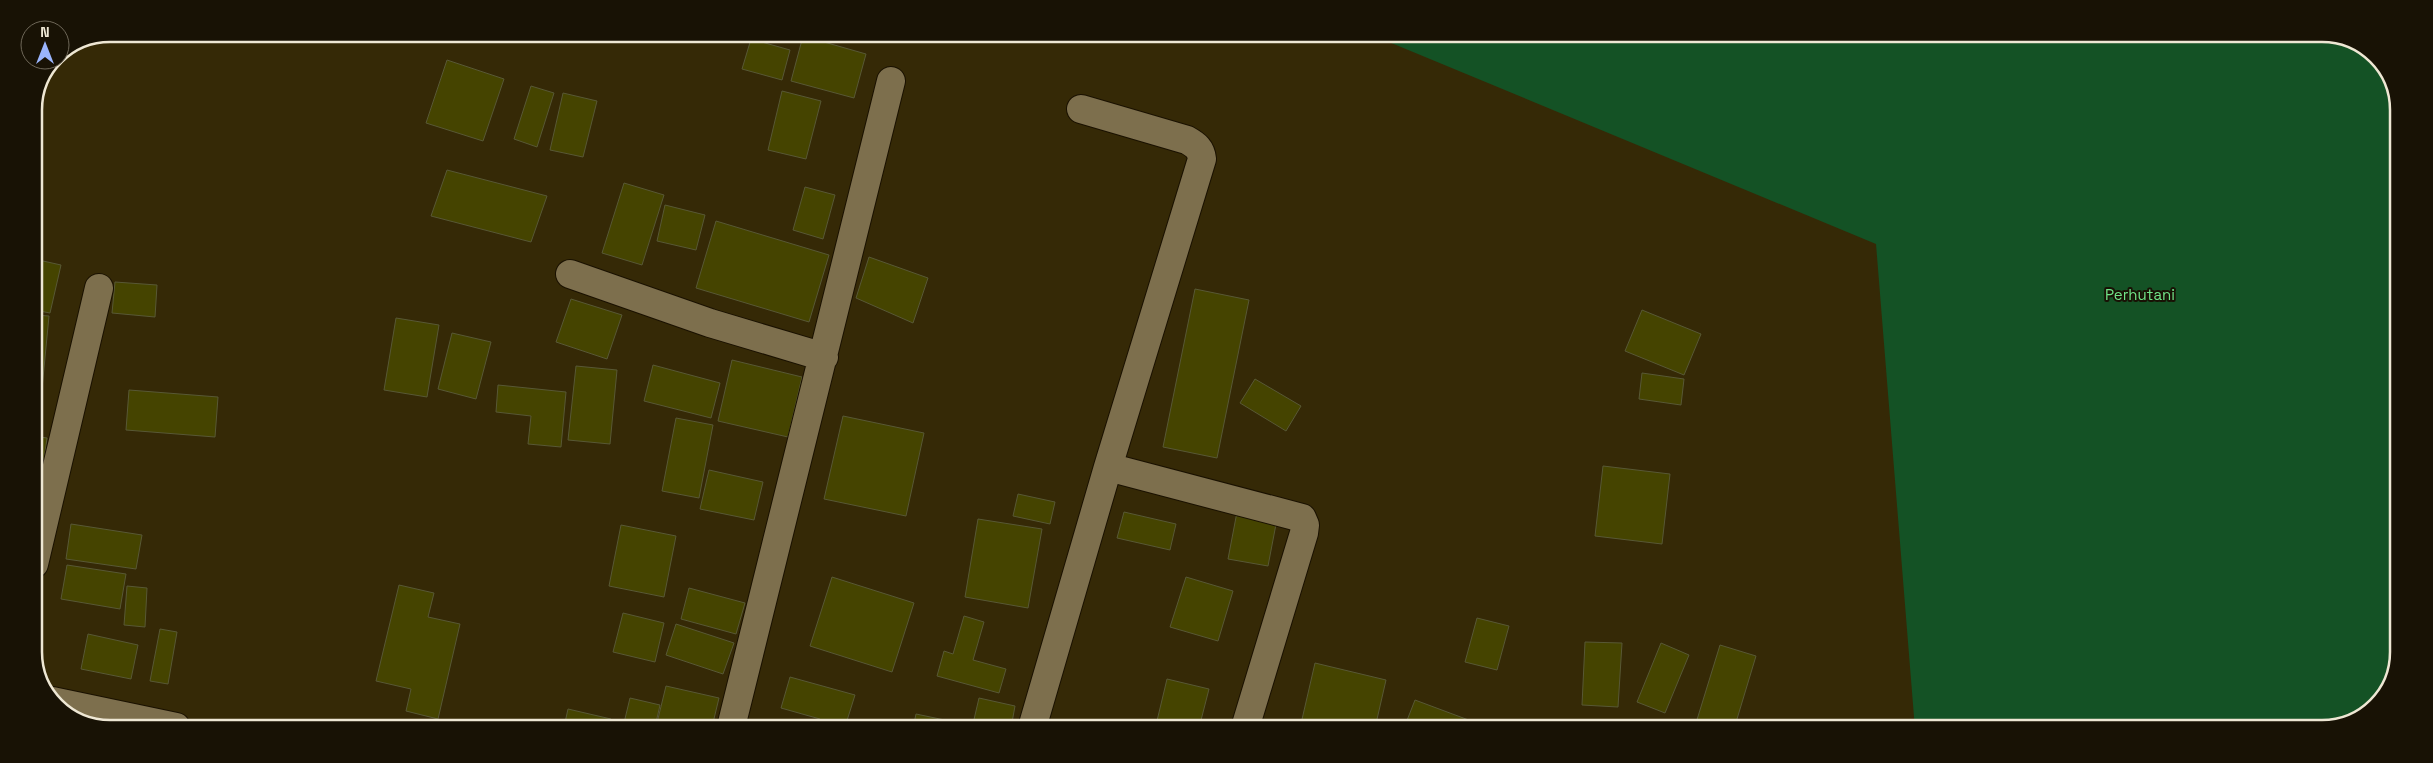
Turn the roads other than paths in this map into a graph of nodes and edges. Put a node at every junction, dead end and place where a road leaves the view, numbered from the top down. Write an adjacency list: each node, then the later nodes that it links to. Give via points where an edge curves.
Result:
1 (891, 81): 5 (street)
2 (1081, 109): 6 (street, via 1187,140 1202,152)
3 (570, 274): 5 (street, via 710,323)
4 (99, 288): 7 (street)
5 (824, 357): 10 (street)
6 (1108, 467): 11 (street); 12 (street, via 1302,518 1304,534)
7 (43, 526)
8 (66, 704): 9 (street)
9 (143, 720)
10 (733, 720)
11 (1034, 720)
12 (1247, 720)

